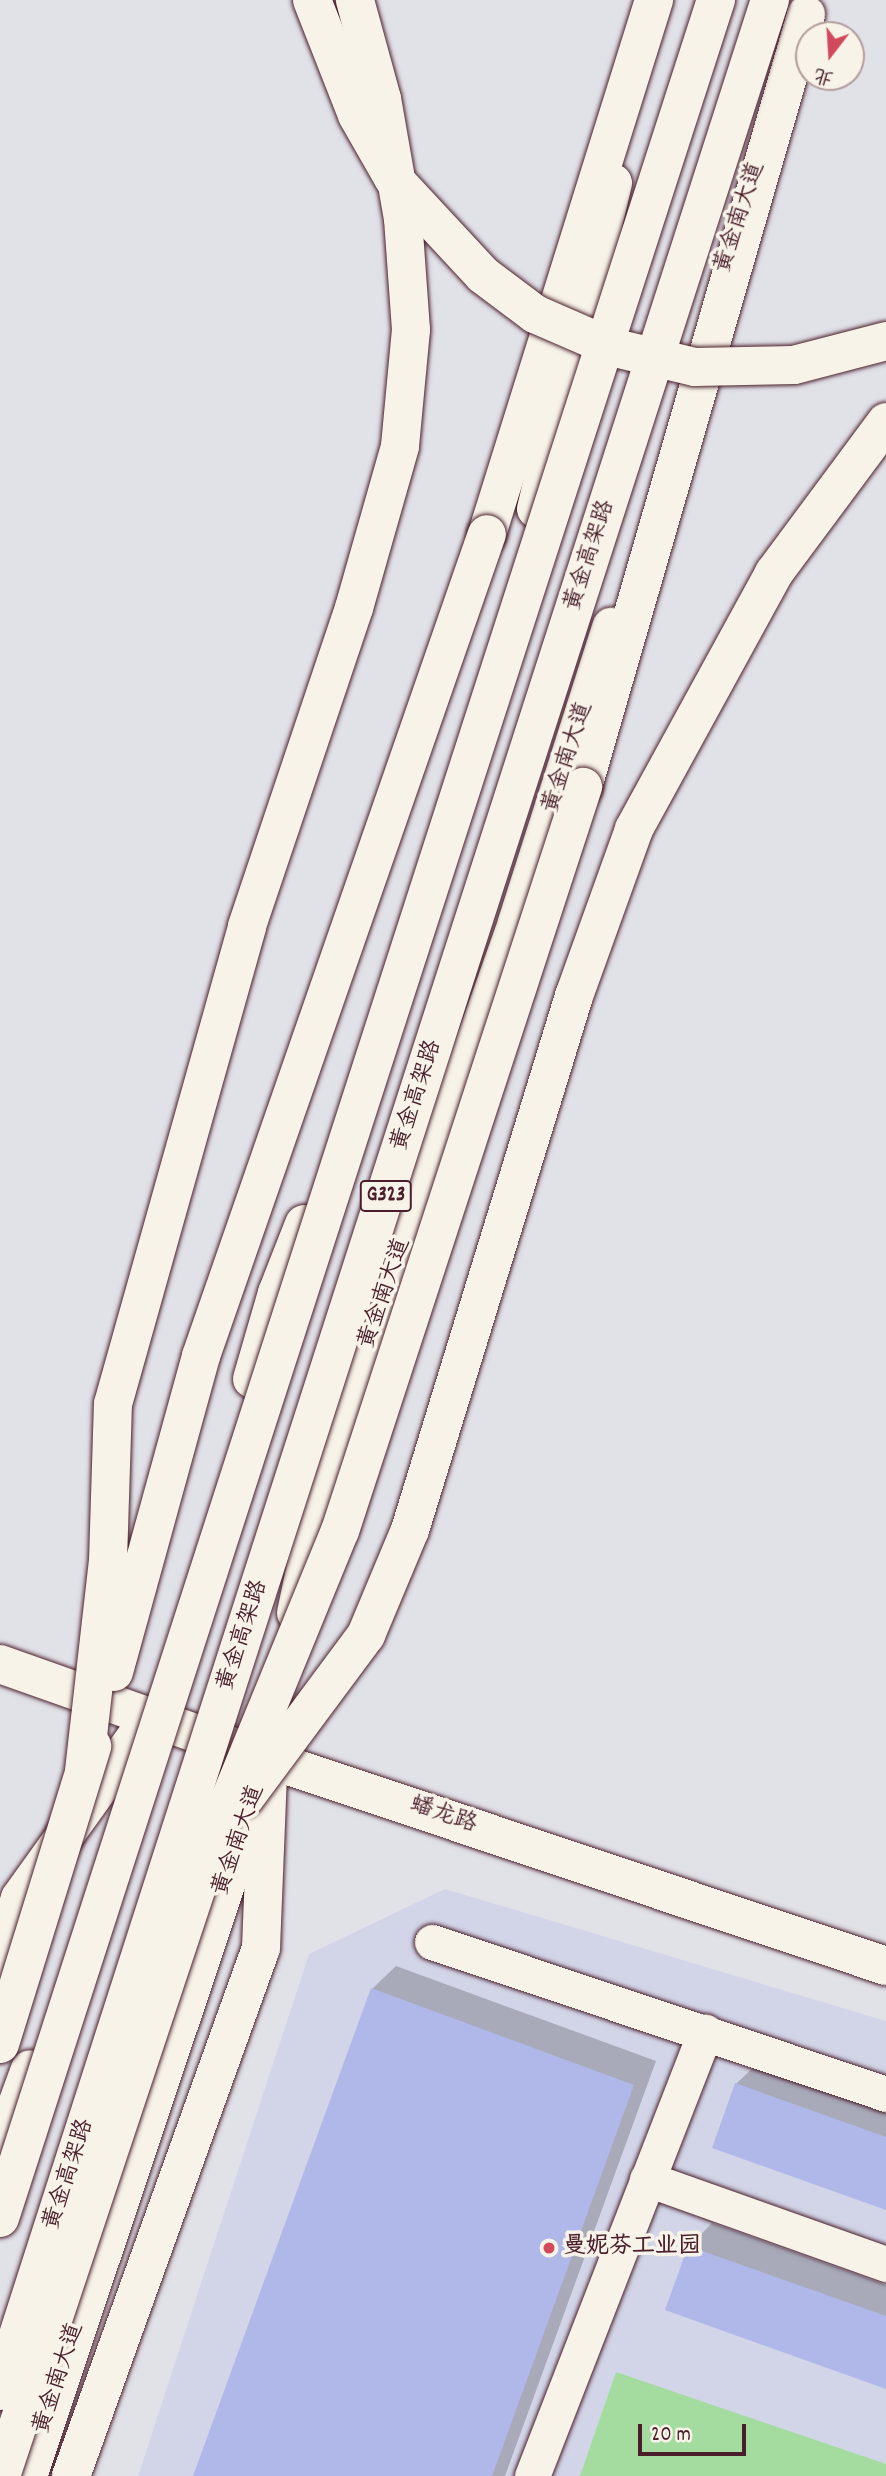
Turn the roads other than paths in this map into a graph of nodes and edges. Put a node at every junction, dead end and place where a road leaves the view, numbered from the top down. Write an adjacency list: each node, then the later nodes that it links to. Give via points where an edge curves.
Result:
1 (312, 0): 7 (main road, bridge, via 357,115 393,178 483,275 535,314 611,347 695,367 794,365)
2 (355, 0): 12 (main road, bridge, via 382,99 404,219 411,330 400,446 354,608 247,926 113,1404 108,1562)
3 (655, 0): 10 (main road, via 500,662 435,885 277,1293 211,1526); 12 (main road, bridge, via 487,534 201,1356)
4 (716, 0): 22 (main road, G323, bridge)
5 (770, 0): 26 (main road, 黄金高架路 / G323, bridge)
6 (808, 7): 11 (main road, 黄金南大道, via 517,922 371,1333 309,1550); 13 (main road, bridge, via 583,787 340,1531)
7 (886, 341)
8 (886, 422): 13 (main road, bridge, via 774,573 634,829 574,996 400,1553 366,1634)
9 (0, 1664): 10 (main road, 蟠龙路)
10 (149, 1717): 11 (main road, 蟠龙路); 15 (main road, via 20,1898); 20 (main road, via 111,1846)
11 (268, 1759): 16 (main road, 蟠龙路); 25 (main road, 黄金南大道); 29 (main road, via 261,1948)
12 (84, 1772): 18 (main road, bridge)
13 (211, 1845): 27 (main road, bridge)
14 (432, 1941): 17 (street)
15 (0, 1959)
16 (886, 1966)
17 (705, 2032): 19 (street); 21 (street)
18 (0, 2044)
19 (886, 2094)
20 (0, 2151)
21 (647, 2179): 23 (street); 30 (street)
22 (0, 2218)
23 (886, 2263)
24 (0, 2339): 25 (main road)
25 (65, 2364): 28 (main road, 黄金南大道)
26 (0, 2391)
27 (1, 2476)
28 (28, 2476)
29 (71, 2476)
30 (532, 2476)

